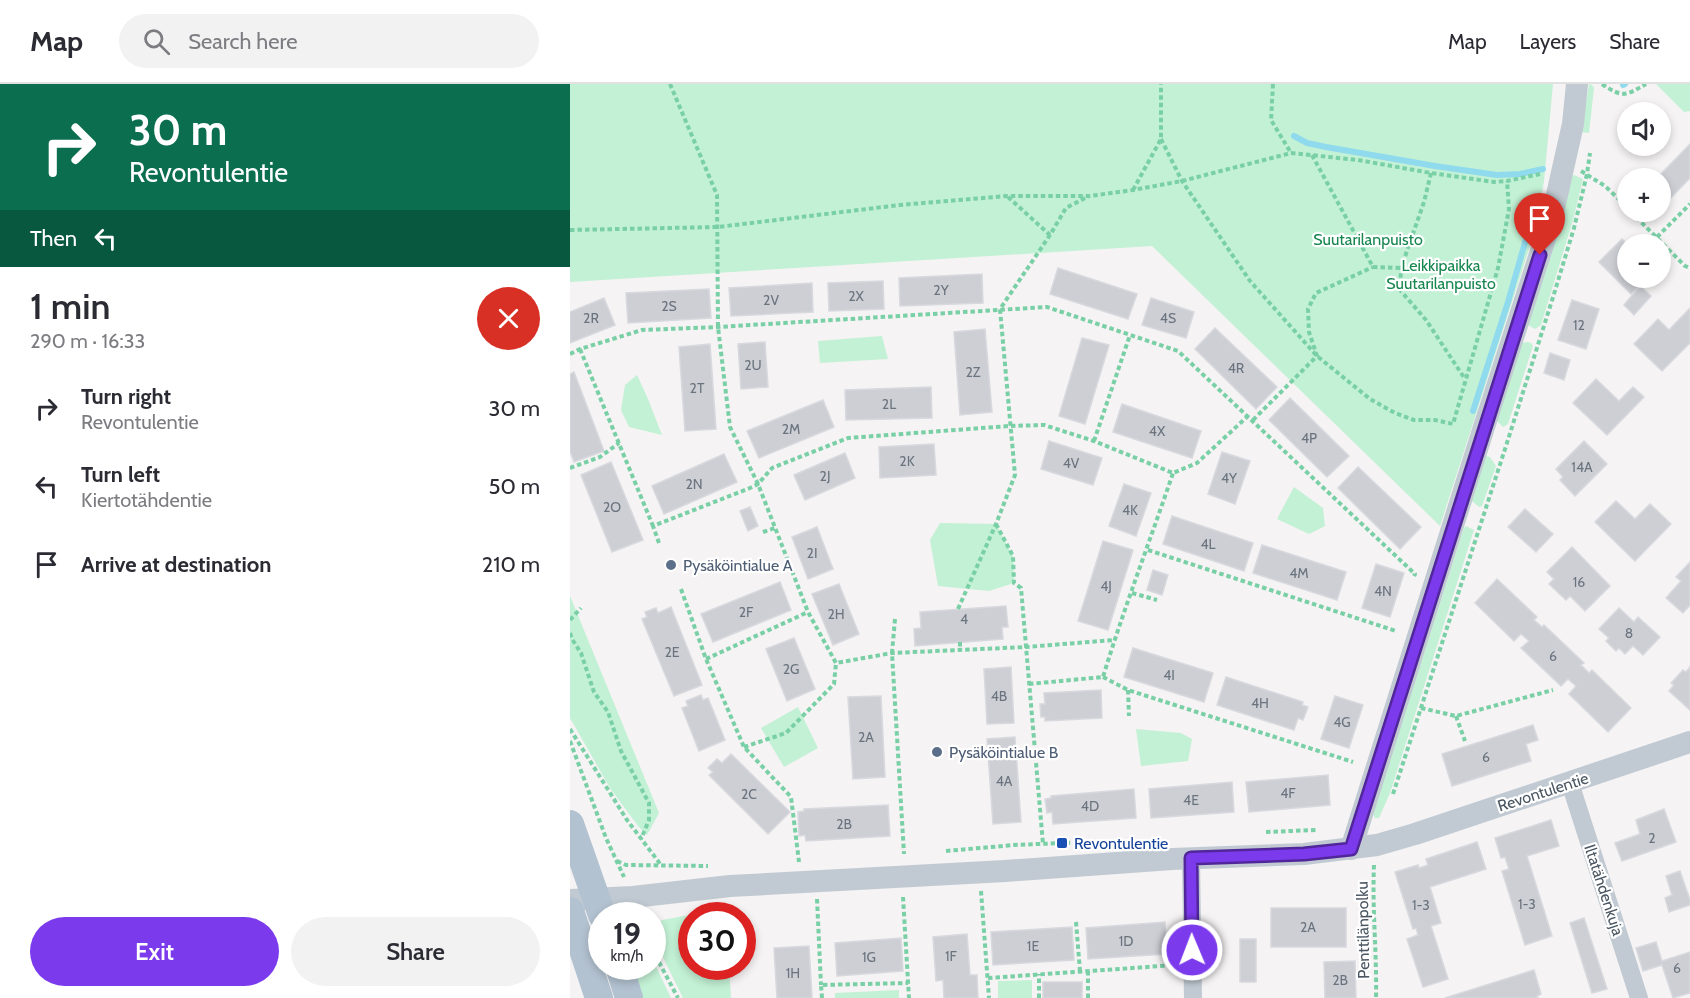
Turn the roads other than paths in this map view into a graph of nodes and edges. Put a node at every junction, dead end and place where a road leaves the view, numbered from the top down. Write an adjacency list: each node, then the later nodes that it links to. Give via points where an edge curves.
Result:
1 (1577, 84): 5 (street, via 1573,124 1552,217)
2 (1690, 742): 3 (street, Revontulentie)
3 (1570, 783): 5 (street, Revontulentie, via 1415,834); 14 (street, Iltatähdenkuja)
4 (570, 824): 7 (main road)
5 (1351, 849): 6 (street, Revontulentie)
6 (1191, 858): 8 (street, Revontulentie, via 730,886); 13 (street)
7 (588, 902)
8 (606, 902)
9 (570, 911): 11 (main road)
10 (623, 980): 12 (main road)
11 (600, 998)
12 (629, 998)
13 (1193, 998)
14 (1639, 998)

